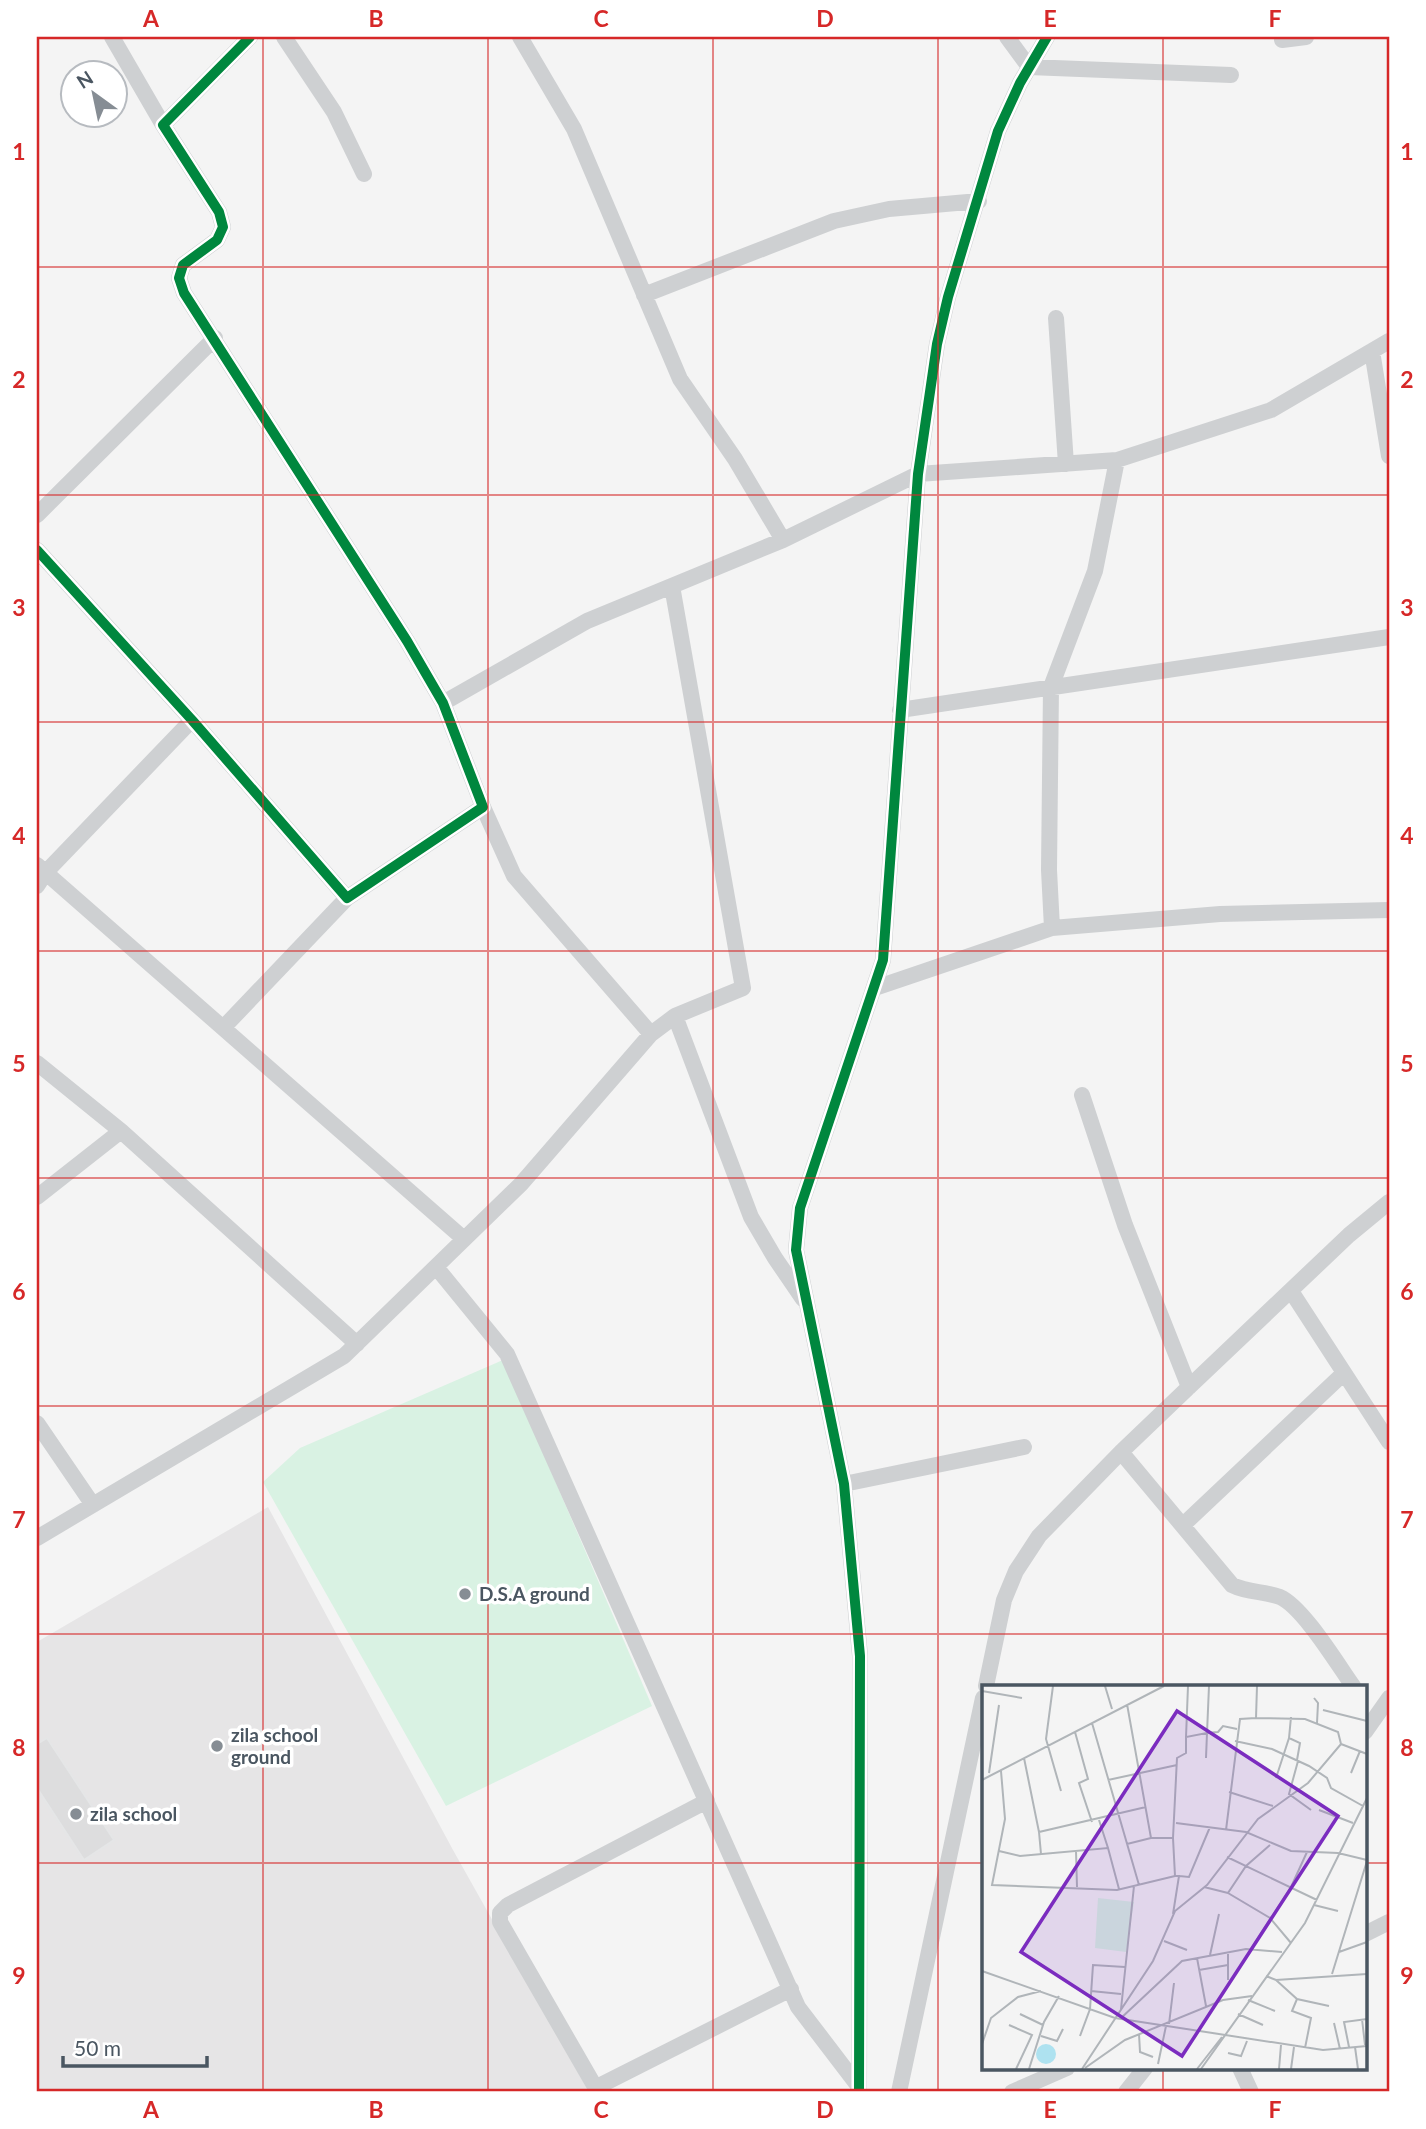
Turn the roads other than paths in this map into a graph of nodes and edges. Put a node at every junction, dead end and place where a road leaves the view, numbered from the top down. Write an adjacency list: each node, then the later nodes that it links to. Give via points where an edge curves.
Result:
1 (112, 37): 11 (street)
2 (250, 37): 11 (street)
3 (284, 37): 12 (street, via 334,112)
4 (520, 37): 14 (street, via 574,129)
5 (1007, 37): 9 (street)
6 (1046, 37): 9 (street)
7 (1306, 37): 8 (street)
8 (1282, 40)
9 (1029, 67): 10 (street); 13 (street, via 998,131)
10 (1231, 75)
11 (163, 125): 16 (street, via 219,212 223,227 217,240 183,265 179,278)
12 (364, 174)
13 (979, 201): 14 (street, via 889,209 834,221); 22 (street, via 940,332)
14 (644, 295): 24 (street, via 680,379)
15 (1056, 318): 21 (street)
16 (215, 338): 23 (street); 29 (street)
17 (1389, 341): 18 (street)
18 (1372, 351): 19 (street); 20 (street, via 1271,410)
19 (1389, 456)
20 (1117, 460): 21 (street); 28 (street, via 1094,571)
21 (1066, 464): 22 (street)
22 (918, 474): 24 (street); 30 (street)
23 (37, 515)
24 (783, 540): 26 (street)
25 (37, 550): 31 (street)
26 (672, 586): 29 (street, via 587,621); 38 (street, via 743,988)
27 (1389, 637): 28 (street)
28 (1051, 687): 30 (street); 36 (street)
29 (443, 703): 32 (street)
30 (900, 710): 37 (street, via 883,960)
31 (192, 720): 33 (street); 34 (street)
32 (483, 807): 34 (street); 40 (street, via 514,876)
33 (40, 874): 39 (street)
34 (347, 898): 39 (street)
35 (1389, 910): 36 (street, via 1220,914)
36 (1052, 928): 37 (street)
37 (875, 988): 49 (street, via 800,1208 796,1250)
38 (675, 1016): 40 (street); 49 (street, via 751,1217)
39 (223, 1027): 46 (street)
40 (651, 1034): 46 (street, via 521,1184)
41 (37, 1063): 43 (street)
42 (1083, 1095): 52 (street, via 1125,1225)
43 (121, 1131): 44 (street); 50 (street)
44 (37, 1197)
45 (1389, 1202): 48 (street)
46 (464, 1239): 47 (street)
47 (436, 1267): 50 (street); 66 (street, via 507,1354)
48 (1291, 1291): 51 (street); 52 (street)
49 (807, 1304): 57 (street)
50 (357, 1344): 58 (street)
51 (1345, 1373): 54 (street); 59 (street)
52 (1189, 1387): 56 (street)
53 (37, 1423): 58 (street)
54 (1389, 1442)
55 (1024, 1447): 57 (street)
56 (1121, 1452): 59 (street); 61 (street, via 1039,1536 1016,1572 1004,1600)
57 (844, 1484): 73 (street, via 860,1656)
58 (93, 1505): 60 (street)
59 (1183, 1525): 62 (street, via 1232,1585 1280,1597 1290,1604)
60 (37, 1538)
61 (986, 1685)
62 (1352, 1685)
63 (1389, 1699): 65 (street)
64 (982, 1703): 75 (street)
65 (1370, 1725)
66 (707, 1801): 69 (street); 74 (street, via 500,1913 500,1922)
67 (1389, 1922): 68 (street)
68 (1366, 1934)
69 (791, 1989): 73 (street, via 798,2007); 74 (street)
70 (1062, 2070): 76 (street)
71 (1143, 2070): 77 (street)
72 (1241, 2070): 78 (street)
73 (859, 2089)
74 (596, 2090)
75 (899, 2092)
76 (1012, 2092)
77 (1126, 2092)
78 (1251, 2092)

